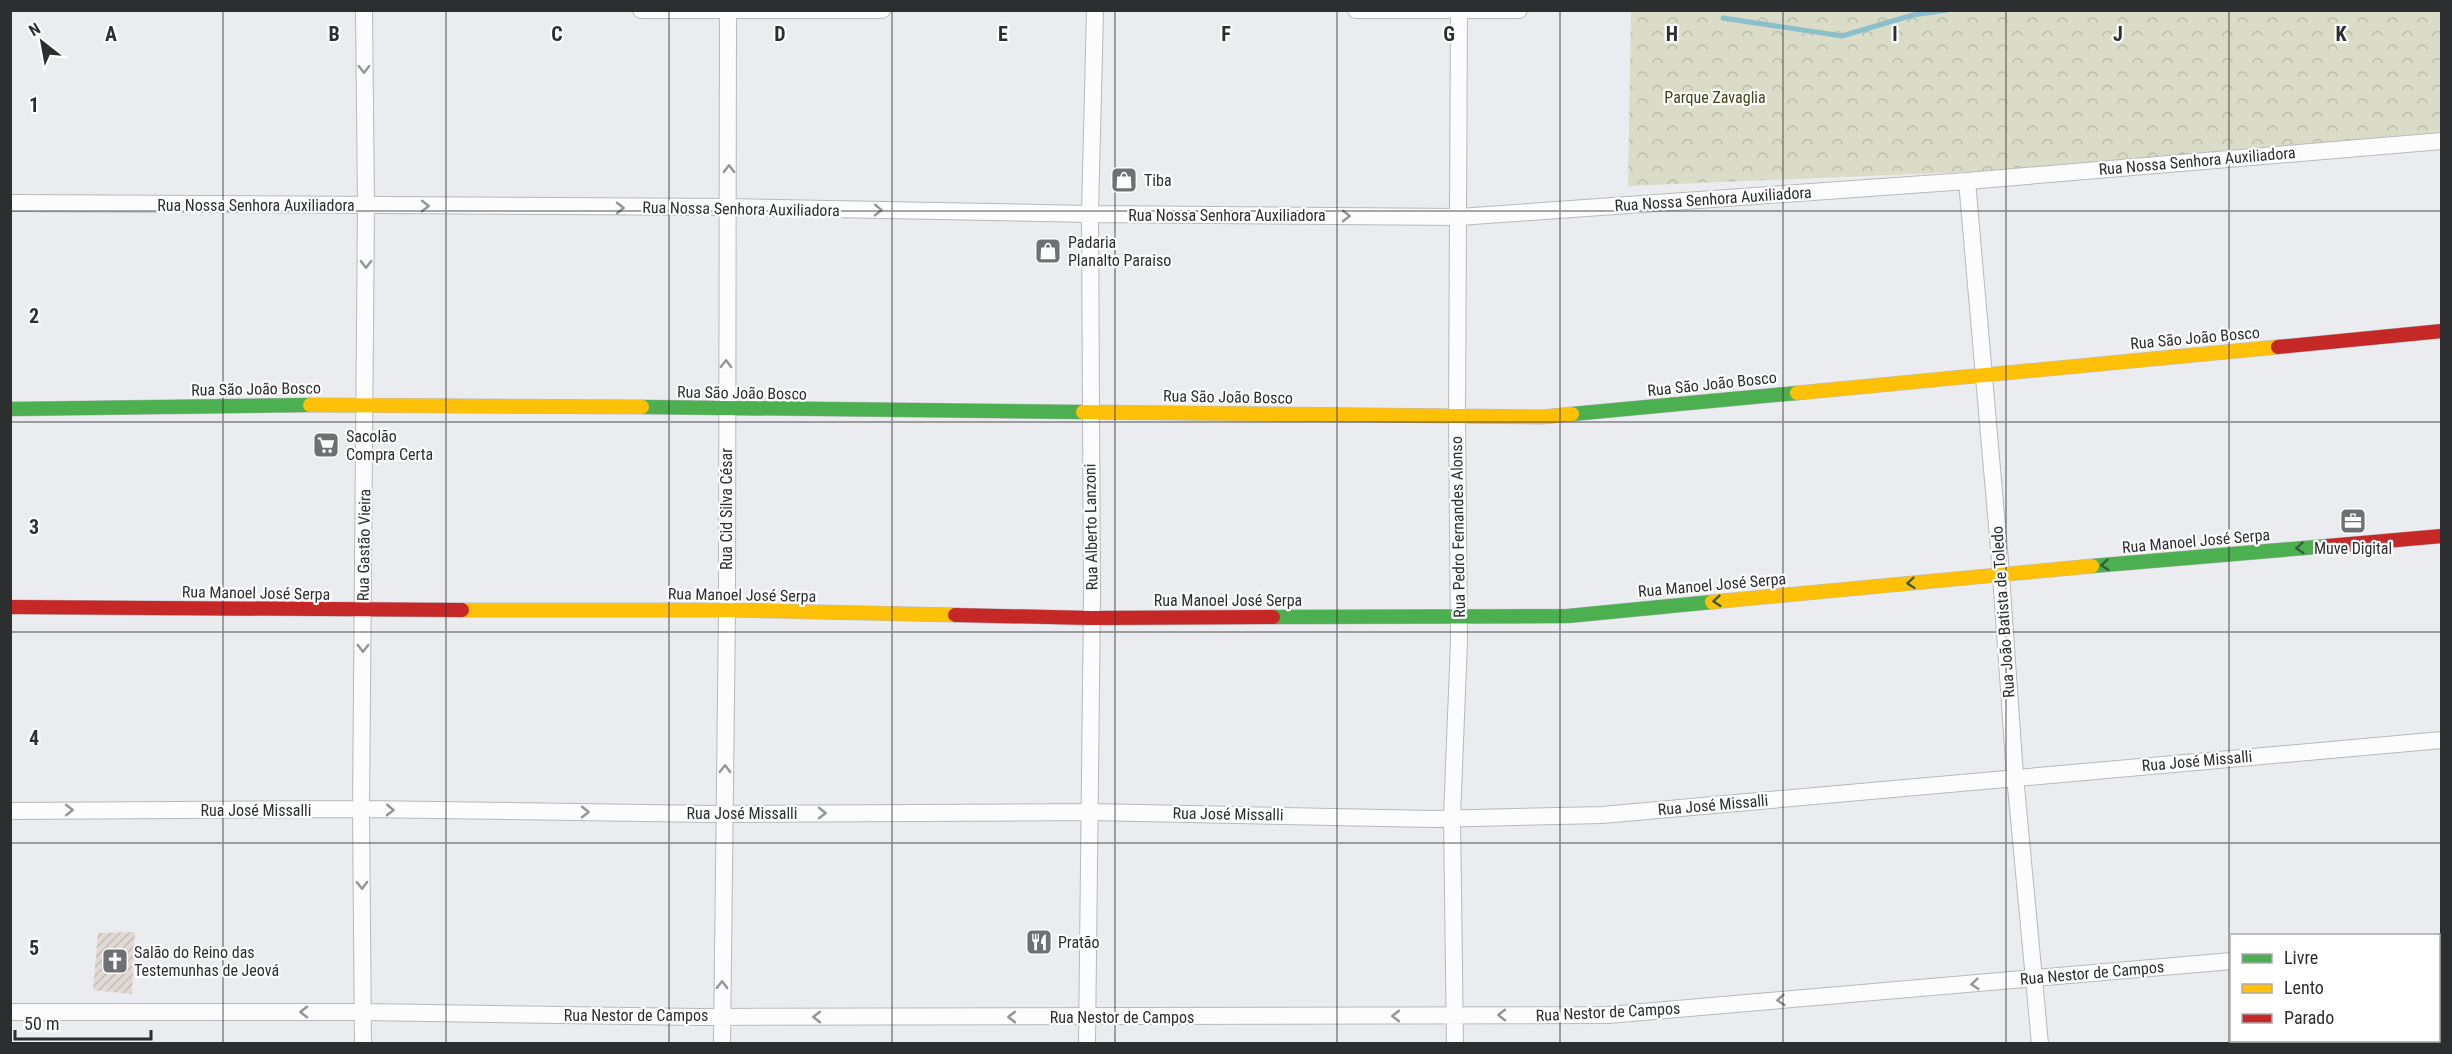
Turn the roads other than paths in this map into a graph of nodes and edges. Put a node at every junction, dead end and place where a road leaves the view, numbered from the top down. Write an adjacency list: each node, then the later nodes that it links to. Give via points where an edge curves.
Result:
1 (364, 10): 12 (street, Rua Gastão Vieira, one-way to 12)
2 (641, 10): 7 (street)
3 (882, 10): 7 (street)
4 (1095, 10): 14 (street, Rua Alberto Lanzoni)
5 (1356, 10): 8 (street)
6 (1519, 10): 8 (street)
7 (728, 11): 13 (street, Rua Cid Silva César, one-way to 7)
8 (1459, 11): 15 (street, Rua Pedro Fernandes Alonso)
9 (2442, 141): 10 (street, Rua Nossa Senhora Auxiliadora)
10 (1966, 181): 15 (street, Rua Nossa Senhora Auxiliadora); 17 (street, Rua João Batista de Toledo)
11 (10, 203): 12 (street, Rua Nossa Senhora Auxiliadora)
12 (366, 206): 13 (street, Rua Nossa Senhora Auxiliadora, one-way to 13); 18 (street, Rua Gastão Vieira, one-way to 18)
13 (729, 207): 14 (street, Rua Nossa Senhora Auxiliadora, one-way to 14); 20 (street, Rua Cid Silva César, one-way to 13)
14 (1090, 214): 15 (street, Rua Nossa Senhora Auxiliadora, one-way to 15); 21 (street, Rua Alberto Lanzoni)
15 (1459, 216): 22 (street, Rua Pedro Fernandes Alonso)
16 (2442, 331): 17 (street, Rua São João Bosco)
17 (1982, 374): 22 (street, Rua São João Bosco, via 1542,417); 24 (street, Rua João Batista de Toledo)
18 (366, 404): 19 (street, Rua São João Bosco); 20 (street, Rua São João Bosco); 26 (street, Rua Gastão Vieira)
19 (10, 410)
20 (726, 410): 21 (street, Rua São João Bosco); 27 (street, Rua Cid Silva César)
21 (1090, 412): 22 (street, Rua São João Bosco); 29 (street, Rua Alberto Lanzoni)
22 (1457, 416): 28 (street, Rua Pedro Fernandes Alonso)
23 (2442, 536): 24 (street, Rua Manoel José Serpa, one-way to 24)
24 (2001, 574): 28 (street, Rua Manoel José Serpa, one-way to 28, via 1568,616); 31 (street, Rua João Batista de Toledo)
25 (10, 607): 26 (street, Rua Manoel José Serpa)
26 (363, 610): 27 (street, Rua Manoel José Serpa); 32 (street, Rua Gastão Vieira, one-way to 32)
27 (727, 610): 29 (street, Rua Manoel José Serpa); 35 (street, Rua Cid Silva César, one-way to 27)
28 (1459, 615): 29 (street, Rua Manoel José Serpa); 36 (street, Rua Pedro Fernandes Alonso)
29 (1091, 618): 34 (street, Rua Alberto Lanzoni)
30 (2442, 740): 31 (street, Rua José Missalli)
31 (2014, 776): 36 (street, Rua José Missalli, via 1602,815); 38 (street, Rua João Batista de Toledo)
32 (361, 809): 33 (street, Rua José Missalli, one-way to 32); 35 (street, Rua José Missalli, one-way to 35); 40 (street, Rua Gastão Vieira, one-way to 40)
33 (10, 811)
34 (1091, 812): 35 (street, Rua José Missalli, one-way to 34); 36 (street, Rua José Missalli); 43 (street, Rua Alberto Lanzoni)
35 (724, 813): 41 (street, Rua Cid Silva César, one-way to 35)
36 (1452, 817): 42 (street, Rua Pedro Fernandes Alonso)
37 (2230, 961): 38 (street, Rua Nestor de Campos)
38 (2033, 979): 42 (street, Rua Nestor de Campos, one-way to 42, via 1608,1015); 48 (street, Rua João Batista de Toledo)
39 (10, 1012): 40 (street, Rua Nestor de Campos, one-way to 39)
40 (363, 1012): 41 (street, Rua Nestor de Campos); 44 (street, Rua Gastão Vieira)
41 (722, 1016): 43 (street, Rua Nestor de Campos, one-way to 41); 45 (street, Rua Cid Silva César)
42 (1454, 1016): 43 (street, Rua Nestor de Campos, one-way to 43); 47 (street, Rua Pedro Fernandes Alonso)
43 (1087, 1017): 46 (street, Rua Alberto Lanzoni)
44 (363, 1044)
45 (722, 1044)
46 (1087, 1044)
47 (1455, 1044)
48 (2040, 1044)

